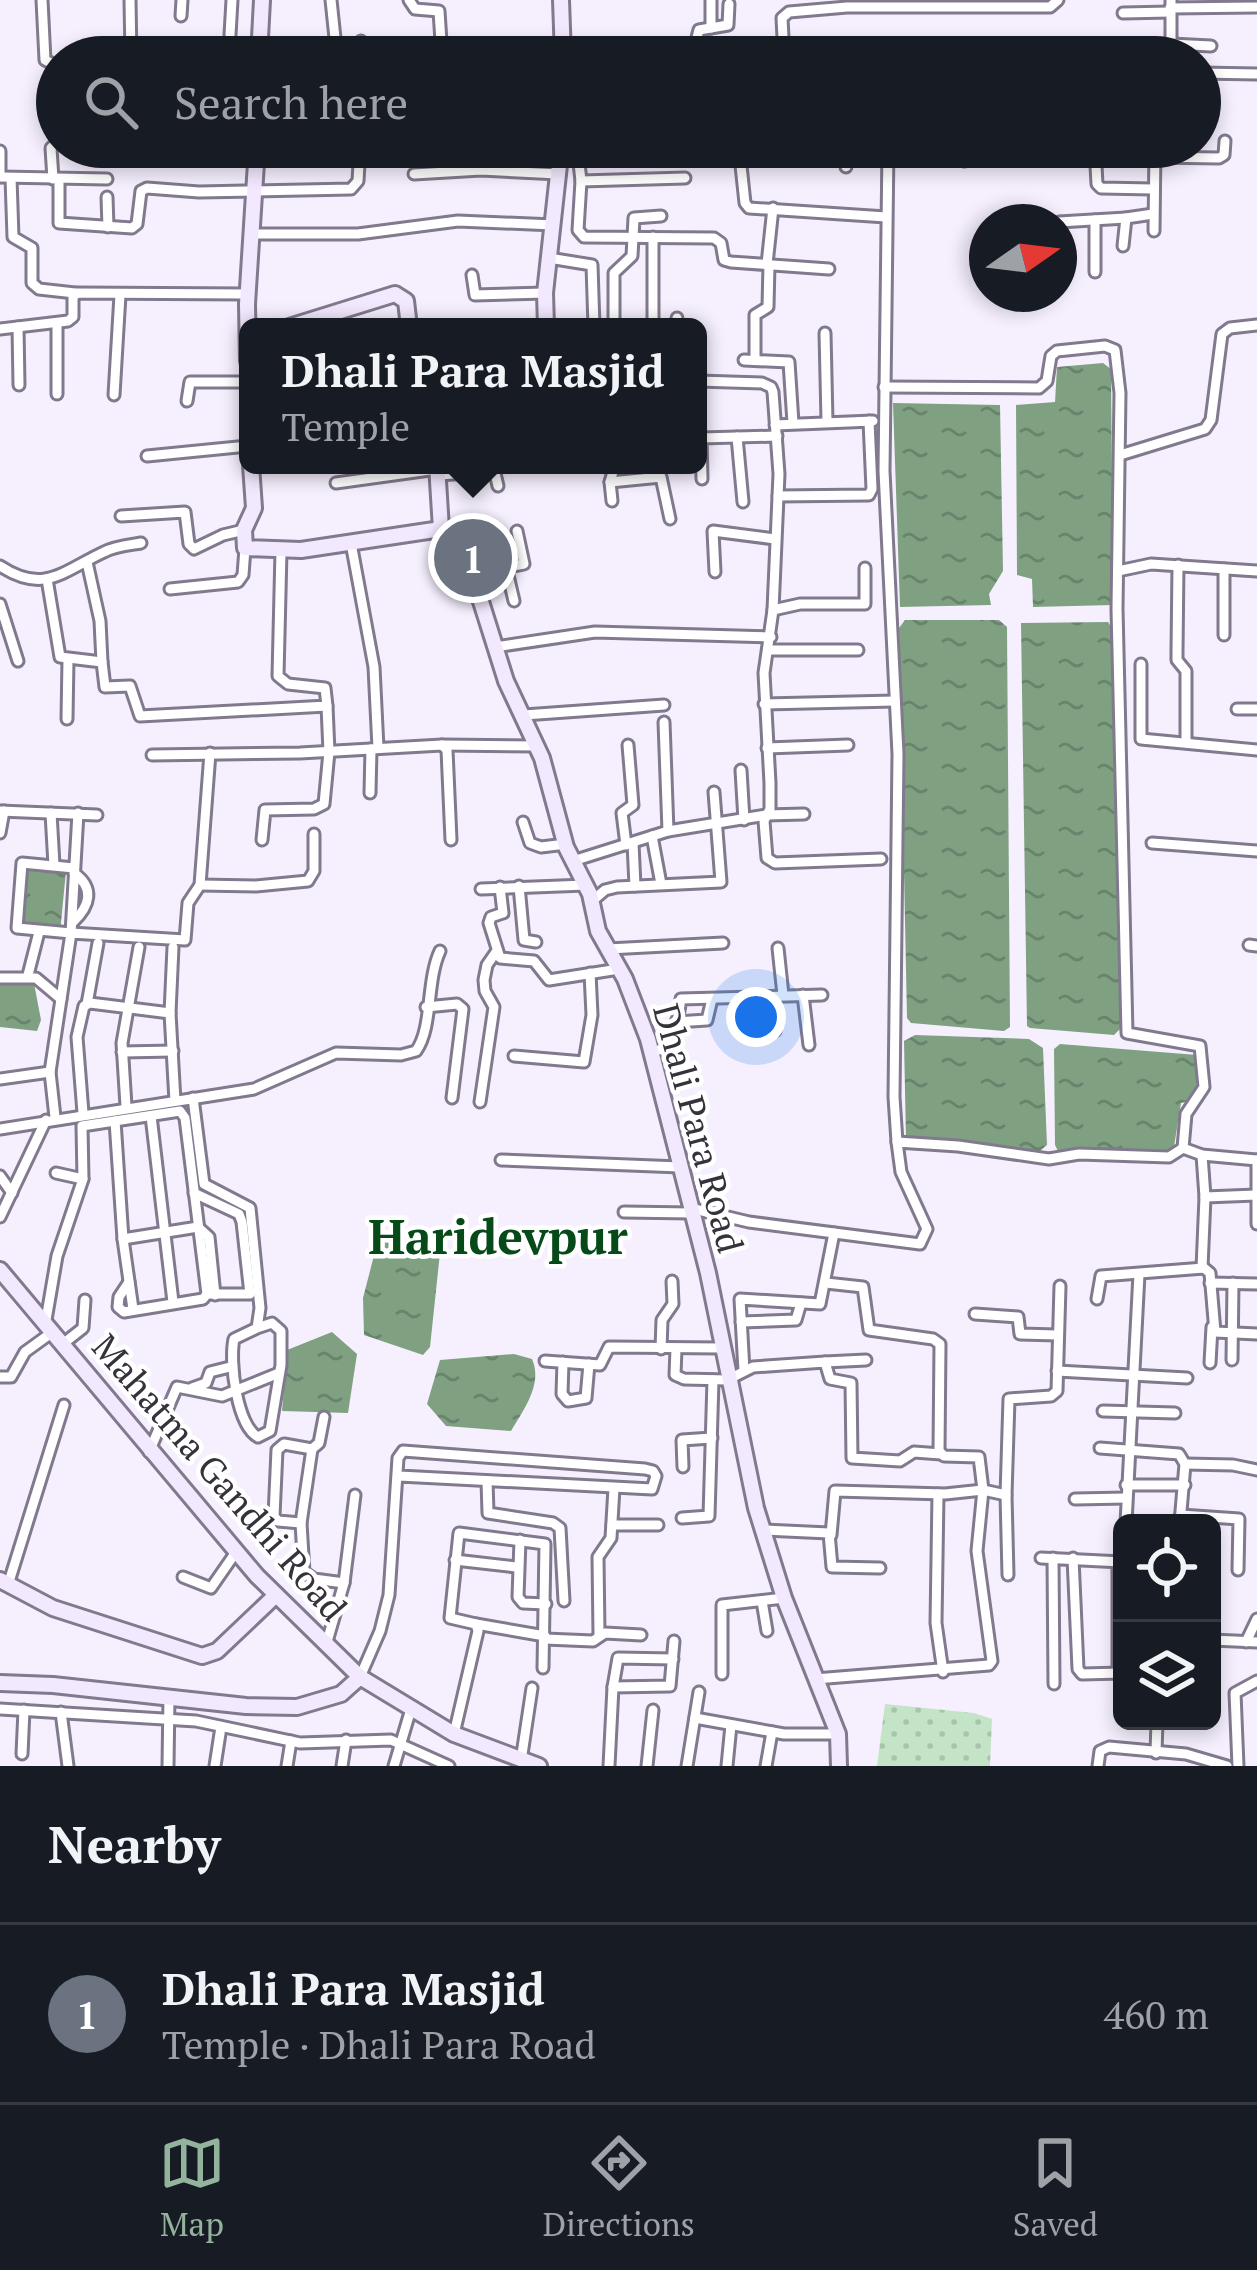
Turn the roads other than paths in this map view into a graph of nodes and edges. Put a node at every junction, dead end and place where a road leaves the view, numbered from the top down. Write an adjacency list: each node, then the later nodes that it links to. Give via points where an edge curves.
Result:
1 (42, 0): 20 (street)
2 (130, 0): 21 (street)
3 (182, 0): 17 (street)
4 (232, 0): 19 (street)
5 (262, 0): 22 (street)
6 (332, 0): 23 (street)
7 (409, 0): 24 (street, via 415,9 439,11)
8 (561, 0): 25 (street)
9 (711, 0): 18 (street)
10 (785, 0): 16 (street)
11 (1058, 0): 16 (street, via 1050,7)
12 (729, 4): 18 (street, via 728,26)
13 (1171, 7): 14 (street); 15 (street)
14 (1257, 7)
15 (1123, 13)
16 (784, 14): 27 (street)
17 (181, 16)
18 (711, 28): 26 (street)
19 (230, 35)
20 (44, 36)
21 (131, 36)
22 (260, 36)
23 (335, 36)
24 (441, 36)
25 (562, 36)
26 (697, 36)
27 (784, 36)
28 (1221, 74): 29 (street)
29 (1257, 74)
30 (1225, 141): 32 (street)
31 (0, 151): 44 (street)
32 (1221, 156)
33 (54, 168): 46 (street)
34 (256, 168): 49 (street)
35 (357, 168): 49 (street, via 354,188)
36 (559, 168): 43 (street)
37 (580, 168): 48 (street)
38 (741, 168): 52 (street, via 745,203)
39 (887, 168): 55 (street)
40 (1096, 168): 50 (street, via 1101,188)
41 (1154, 168): 50 (street)
42 (414, 173): 43 (street)
43 (559, 174): 59 (street)
44 (4, 177): 46 (street); 71 (street, via 13,237 32,248 34,288)
45 (685, 178): 48 (street)
46 (56, 179): 47 (street); 60 (street, via 59,224)
47 (107, 179)
48 (581, 181): 63 (street, via 580,235)
49 (254, 189): 60 (street, via 143,188 135,227); 62 (street)
50 (1153, 189): 53 (street)
51 (107, 197): 60 (street)
52 (773, 208): 55 (street); 67 (street)
53 (1153, 214): 56 (street); 61 (street)
54 (661, 216): 63 (street, via 635,217)
55 (886, 217): 90 (street)
56 (1126, 218): 57 (street); 65 (street)
57 (1095, 220): 58 (street); 69 (street)
58 (1077, 221)
59 (554, 225): 62 (street, via 474,220 358,234); 66 (street)
60 (108, 227)
61 (1154, 231)
62 (251, 234): 73 (street)
63 (633, 237): 64 (street); 80 (street, via 630,261 614,273)
64 (653, 237): 67 (street, via 714,238 724,260); 81 (street)
65 (1123, 246)
66 (549, 258): 72 (street); 79 (street, via 592,265)
67 (768, 264): 68 (street); 97 (street, via 767,307 755,315 750,360 790,362)
68 (829, 268)
69 (1095, 272)
70 (472, 275): 72 (street, via 475,295)
71 (75, 293): 74 (street); 82 (street, via 71,319)
72 (545, 293): 78 (street)
73 (247, 294): 74 (street); 75 (street)
74 (119, 295): 92 (street)
75 (248, 318)
76 (318, 318): 77 (street, via 395,294 406,301)
77 (408, 318)
78 (546, 318)
79 (594, 318)
80 (614, 318)
81 (653, 318)
82 (57, 323): 84 (street); 91 (street)
83 (1257, 325): 102 (street, via 1222,334 1205,429)
84 (18, 327): 85 (street); 89 (street)
85 (0, 329)
86 (825, 333): 94 (street)
87 (707, 381): 98 (street, via 767,384)
88 (239, 382): 93 (street, via 193,381)
89 (19, 385)
90 (884, 387): 96 (street); 102 (street, via 1039,388 1057,351 1111,346)
91 (57, 394)
92 (113, 394)
93 (188, 400)
94 (826, 421): 95 (street); 97 (street)
95 (869, 421): 96 (street); 114 (street, via 868,495)
96 (884, 422): 152 (street)
97 (793, 423): 98 (street)
98 (776, 431): 99 (street); 114 (street)
99 (737, 437): 100 (street); 116 (street)
100 (707, 438)
101 (239, 447): 103 (street)
102 (1120, 454): 134 (street)
103 (147, 456)
104 (252, 474): 120 (street, via 254,508)
105 (406, 474): 112 (street)
106 (437, 474): 119 (street)
107 (495, 474): 113 (street)
108 (612, 474): 111 (street)
109 (702, 474): 110 (street)
110 (702, 479)
111 (610, 482): 115 (street); 118 (street, via 661,477)
112 (336, 483)
113 (498, 485)
114 (778, 496): 122 (street)
115 (612, 501)
116 (742, 502)
117 (121, 516): 120 (street, via 185,512 194,549)
118 (670, 519)
119 (441, 529): 125 (street); 137 (street, Dhali Para Road, via 458,532)
120 (244, 530): 126 (street)
121 (517, 531): 131 (street, via 525,562)
122 (775, 538): 136 (street, via 713,531); 142 (street)
123 (500, 541): 131 (street)
124 (141, 543): 128 (street)
125 (350, 543): 127 (street); 167 (street, via 374,667)
126 (245, 548): 127 (street); 139 (street, via 238,582)
127 (281, 551): 155 (street, via 278,676 325,688)
128 (87, 562): 138 (street); 150 (street)
129 (0, 566): 138 (street, via 16,577)
130 (1178, 566): 133 (street); 134 (street); 161 (street)
131 (507, 568): 137 (street); 140 (street)
132 (866, 568): 142 (street, via 865,604)
133 (1224, 569): 135 (street); 143 (street)
134 (1118, 571): 251 (street, via 1127,1033 1200,1046 1204,1088 1186,1114)
135 (1257, 571)
136 (715, 572)
137 (472, 574): 145 (street, Dhali Para Road)
138 (47, 579): 148 (street, via 55,643)
139 (170, 589)
140 (514, 602)
141 (0, 604): 149 (street)
142 (773, 610): 144 (street)
143 (1224, 635)
144 (771, 637): 145 (street, via 596,632); 146 (street)
145 (495, 647): 158 (street, Dhali Para Road)
146 (768, 650): 147 (street); 153 (street)
147 (858, 650)
148 (68, 659): 150 (street); 159 (street)
149 (18, 661)
150 (102, 662): 155 (street, via 105,687 130,686 140,716)
151 (1141, 664): 161 (street, via 1141,740)
152 (895, 701): 153 (street); 250 (street)
153 (764, 704): 166 (street)
154 (664, 705): 158 (street)
155 (326, 706): 169 (street)
156 (1238, 709): 157 (street)
157 (1257, 709)
158 (524, 715): 164 (street, Dhali Para Road)
159 (67, 719)
160 (664, 722): 184 (street)
161 (1186, 741): 168 (street)
162 (442, 745): 164 (street); 167 (street); 189 (street)
163 (848, 745): 166 (street)
164 (537, 746): 191 (street, Dhali Para Road)
165 (628, 746): 192 (street, via 633,806 622,813)
166 (767, 748): 178 (street)
167 (375, 749): 169 (street); 174 (street)
168 (1257, 750)
169 (329, 752): 170 (street); 188 (street, via 324,804 266,810)
170 (210, 753): 171 (street); 200 (street)
171 (152, 755)
172 (741, 770): 181 (street)
173 (714, 792): 183 (street)
174 (370, 793)
175 (2, 811): 176 (street); 185 (street)
176 (51, 813): 177 (street); 196 (street)
177 (78, 814): 180 (street); 197 (street)
178 (766, 814): 179 (street); 181 (street); 194 (street, via 770,861)
179 (804, 814)
180 (97, 815)
181 (744, 820): 183 (street)
182 (523, 822): 191 (street, via 530,843)
183 (717, 824): 184 (street); 199 (street, via 722,882)
184 (668, 831): 187 (street)
185 (0, 833)
186 (314, 834): 200 (street, via 308,881)
187 (652, 836): 192 (street); 199 (street)
188 (262, 840)
189 (451, 840)
190 (1152, 843): 193 (street)
191 (566, 844): 195 (street, Dhali Para Road)
192 (630, 844): 195 (street); 202 (street)
193 (1257, 851)
194 (881, 859)
195 (573, 861): 198 (street, Dhali Para Road)
196 (54, 865): 197 (street); 207 (street, via 19,867 15,926)
197 (74, 870): 206 (street)
198 (586, 884): 201 (street); 205 (street, Dhali Para Road)
199 (661, 884): 202 (street)
200 (200, 885): 206 (street, via 188,903 184,940)
201 (519, 886): 203 (street); 208 (street, via 524,940)
202 (635, 886): 205 (street, via 605,890)
203 (500, 887): 204 (street); 216 (street, via 503,914 489,923)
204 (481, 889)
205 (592, 901): 214 (street, Dhali Para Road)
206 (71, 928): 207 (street); 225 (street)
207 (39, 932): 219 (street)
208 (536, 942)
209 (98, 943): 227 (street)
210 (723, 943): 214 (street)
211 (139, 947): 229 (street)
212 (172, 947): 230 (street)
213 (778, 947): 221 (street)
214 (608, 949): 217 (street, Dhali Para Road)
215 (440, 951): 228 (street)
216 (496, 952): 218 (street, via 536,962 545,980); 243 (street, via 484,980 494,1007)
217 (619, 969): 218 (street); 236 (street, Dhali Para Road)
218 (590, 974): 237 (street, via 584,1062)
219 (28, 975): 220 (street); 225 (street)
220 (0, 978)
221 (783, 995): 222 (street); 224 (street)
222 (803, 995): 223 (street); 233 (street)
223 (822, 995)
224 (762, 996): 226 (street); 232 (street)
225 (62, 999): 238 (street)
226 (712, 999): 231 (street, via 707,1020); 231 (street, via 679,1000)
227 (86, 1004): 229 (street); 245 (street, via 77,1037)
228 (426, 1007): 240 (street, via 416,1051 336,1053 274,1083); 241 (street, via 463,1009)
229 (128, 1009): 230 (street); 235 (street)
230 (170, 1013): 234 (street)
231 (676, 1022): 236 (street, via 671,1048)
232 (775, 1031)
233 (809, 1045)
234 (173, 1051): 235 (street); 242 (street)
235 (122, 1052): 244 (street)
236 (651, 1052): 255 (street, Dhali Para Road)
237 (514, 1056)
238 (50, 1072): 239 (street); 247 (street)
239 (0, 1079)
240 (193, 1098): 242 (street); 288 (street, via 204,1184 250,1208)
241 (452, 1098)
242 (175, 1101): 244 (street)
243 (480, 1102)
244 (126, 1106): 245 (street)
245 (83, 1113): 247 (street)
246 (151, 1116): 248 (street); 259 (street, via 185,1115); 268 (street)
247 (51, 1118): 249 (street); 260 (street)
248 (115, 1121): 258 (street, via 82,1126); 270 (street)
249 (0, 1129)
250 (897, 1142): 251 (street, via 1048,1159 1168,1157); 269 (street, via 925,1240)
251 (1183, 1148): 252 (street)
252 (1202, 1155): 254 (street); 262 (street)
253 (501, 1160): 255 (street)
254 (1257, 1160): 261 (street)
255 (680, 1167): 263 (street, Dhali Para Road)
256 (56, 1173): 258 (street)
257 (0, 1176): 260 (street)
258 (83, 1179): 289 (street, via 57,1256)
259 (194, 1192): 267 (street); 280 (street, via 242,1222 250,1294)
260 (12, 1193): 265 (street)
261 (1256, 1195): 262 (street); 266 (street)
262 (1205, 1197): 271 (street)
263 (691, 1211): 264 (street); 269 (street); 293 (street, Dhali Para Road)
264 (624, 1212)
265 (0, 1217)
266 (1257, 1224)
267 (198, 1227): 268 (street); 280 (street)
268 (164, 1232): 270 (street); 283 (street)
269 (834, 1233): 275 (street)
270 (123, 1239): 283 (street, via 129,1282 118,1307)
271 (1202, 1268): 273 (street); 276 (street)
272 (0, 1270): 289 (street, Mahatma Gandhi Road)
273 (1139, 1274): 281 (street, via 1101,1276); 307 (street)
274 (671, 1281): 294 (street)
275 (826, 1283): 284 (street, via 820,1304); 323 (street, via 863,1287 869,1330 940,1344)
276 (1210, 1283): 277 (street); 287 (street)
277 (1232, 1283): 278 (street); 290 (street)
278 (1257, 1284)
279 (1060, 1286): 292 (street)
280 (211, 1294): 283 (street)
281 (1097, 1299)
282 (86, 1300): 289 (street, via 82,1328)
283 (172, 1302)
284 (801, 1304): 286 (street, via 796,1320); 286 (street, via 740,1300)
285 (975, 1314): 292 (street, via 1018,1317 1020,1334)
286 (741, 1322): 305 (street)
287 (1212, 1327): 290 (street); 301 (street)
288 (256, 1328): 303 (street, via 234,1339); 306 (street, via 281,1331)
289 (54, 1332): 308 (street, via 26,1352 12,1376); 322 (street, Mahatma Gandhi Road)
290 (1233, 1333): 291 (street); 297 (street)
291 (1257, 1334)
292 (1057, 1335): 304 (street)
293 (722, 1348): 295 (street); 310 (street, Dhali Para Road)
294 (661, 1349): 295 (street); 302 (street, via 609,1348 602,1364)
295 (676, 1349): 310 (street, via 676,1377)
296 (866, 1360): 300 (street)
297 (1232, 1360)
298 (545, 1361): 299 (street)
299 (563, 1362): 302 (street); 302 (street, via 568,1401 586,1398)
300 (825, 1362): 305 (street); 323 (street, via 830,1379 851,1383 852,1458)
301 (1210, 1363)
302 (589, 1364)
303 (230, 1366): 311 (street); 312 (street)
304 (1057, 1371): 307 (street); 335 (street, via 1054,1395 1010,1399)
305 (744, 1372): 310 (street)
306 (279, 1373): 312 (street); 312 (street, via 267,1436 250,1433)
307 (1136, 1375): 309 (street); 315 (street)
308 (0, 1377)
309 (1186, 1378)
310 (720, 1380): 318 (street); 345 (street, Dhali Para Road)
311 (190, 1389): 312 (street, via 222,1396); 322 (street, via 175,1388)
312 (238, 1390)
313 (64, 1405): 358 (street)
314 (1102, 1411): 315 (street)
315 (1132, 1412): 316 (street); 320 (street)
316 (1175, 1413)
317 (324, 1417): 321 (street)
318 (712, 1438): 325 (street, via 682,1440); 340 (street, via 709,1516)
319 (1100, 1448): 320 (street)
320 (1129, 1448): 324 (street, via 1179,1454); 329 (street)
321 (312, 1450): 342 (street); 342 (street, via 277,1450 274,1516)
322 (149, 1452): 348 (street, Mahatma Gandhi Road)
323 (940, 1454): 332 (street, via 981,1459)
324 (1185, 1464): 326 (street); 330 (street)
325 (682, 1467)
326 (1257, 1470)
327 (399, 1476): 328 (street); 331 (street, via 403,1451 656,1476 652,1489); 379 (street, via 389,1595)
328 (488, 1481): 331 (street); 361 (street, via 488,1514 560,1528)
329 (1126, 1485): 330 (street); 336 (street)
330 (1185, 1485): 339 (street)
331 (614, 1488): 343 (street)
332 (982, 1490): 333 (street); 335 (street); 376 (street, via 977,1551 992,1661)
333 (938, 1494): 346 (street, via 835,1491); 376 (street)
334 (355, 1496): 357 (street)
335 (1006, 1496): 355 (street)
336 (1126, 1498): 337 (street); 338 (street)
337 (1075, 1499)
338 (1126, 1514)
339 (1181, 1514)
340 (682, 1518)
341 (1221, 1519): 354 (street, via 1239,1519)
342 (301, 1523): 357 (street, via 305,1575)
343 (612, 1525): 344 (street); 367 (street, via 598,1557)
344 (658, 1525)
345 (764, 1530): 346 (street); 360 (street, Dhali Para Road)
346 (831, 1535): 353 (street, via 832,1567)
347 (520, 1540): 350 (street, via 460,1533); 352 (street); 363 (street, via 545,1544)
348 (236, 1552): 356 (street, via 213,1587); 359 (street, Mahatma Gandhi Road)
349 (1072, 1558): 351 (street); 377 (street, via 1078,1669); 383 (street, via 1047,1558)
350 (455, 1560): 352 (street); 365 (street, via 450,1618)
351 (1113, 1561)
352 (516, 1567): 363 (street, via 520,1600)
353 (880, 1568)
354 (1238, 1570)
355 (1008, 1575)
356 (183, 1577)
357 (344, 1583): 373 (street)
358 (4, 1587): 359 (street, via 202,1656)
359 (276, 1595): 373 (street, Mahatma Gandhi Road)
360 (784, 1598): 362 (street); 380 (street, Dhali Para Road)
361 (564, 1600)
362 (762, 1601): 366 (street); 378 (street, via 722,1604)
363 (546, 1604): 369 (street)
364 (1257, 1619): 372 (street)
365 (476, 1624): 369 (street); 399 (street)
366 (767, 1631)
367 (599, 1634): 368 (street); 369 (street, via 592,1641)
368 (641, 1635)
369 (545, 1638): 375 (street)
370 (1221, 1640): 372 (street)
371 (674, 1641): 374 (street)
372 (1252, 1642)
373 (326, 1645): 379 (street, Mahatma Gandhi Road)
374 (674, 1659): 384 (street, via 670,1685); 384 (street, via 618,1658)
375 (543, 1668)
376 (943, 1672): 380 (street)
377 (1113, 1672)
378 (722, 1674)
379 (360, 1677): 387 (street, via 341,1694 297,1707); 388 (street, Mahatma Gandhi Road)
380 (815, 1679): 400 (street, Dhali Para Road)
381 (1257, 1682): 424 (street, via 1235,1693)
382 (0, 1683): 387 (street)
383 (1054, 1684)
384 (613, 1687): 416 (street)
385 (532, 1688): 407 (street)
386 (699, 1692): 394 (street)
387 (169, 1700): 393 (street)
388 (411, 1708): 399 (street, Mahatma Gandhi Road); 401 (street)
389 (0, 1710): 390 (street)
390 (24, 1710): 392 (street); 405 (street)
391 (653, 1710): 417 (street)
392 (61, 1712): 393 (street); 408 (street)
393 (167, 1718): 396 (street); 409 (street)
394 (695, 1718): 395 (street); 418 (street)
395 (731, 1725): 398 (street); 419 (street)
396 (220, 1727): 402 (street); 410 (street)
397 (1157, 1730): 404 (street)
398 (772, 1732): 400 (street); 420 (street)
399 (454, 1734): 407 (street, Mahatma Gandhi Road)
400 (838, 1734): 421 (street, Dhali Para Road)
401 (400, 1737): 403 (street); 413 (street); 414 (street)
402 (291, 1741): 403 (street); 411 (street)
403 (346, 1741): 412 (street)
404 (1156, 1753): 406 (street); 422 (street, via 1105,1748)
405 (22, 1754)
406 (1186, 1760): 423 (street)
407 (521, 1761): 415 (street, Mahatma Gandhi Road)
408 (68, 1766)
409 (168, 1766)
410 (215, 1766)
411 (287, 1766)
412 (342, 1766)
413 (394, 1766)
414 (449, 1766)
415 (539, 1766)
416 (609, 1766)
417 (647, 1766)
418 (688, 1766)
419 (727, 1766)
420 (766, 1766)
421 (838, 1766)
422 (1098, 1766)
423 (1227, 1766)
424 (1238, 1766)

